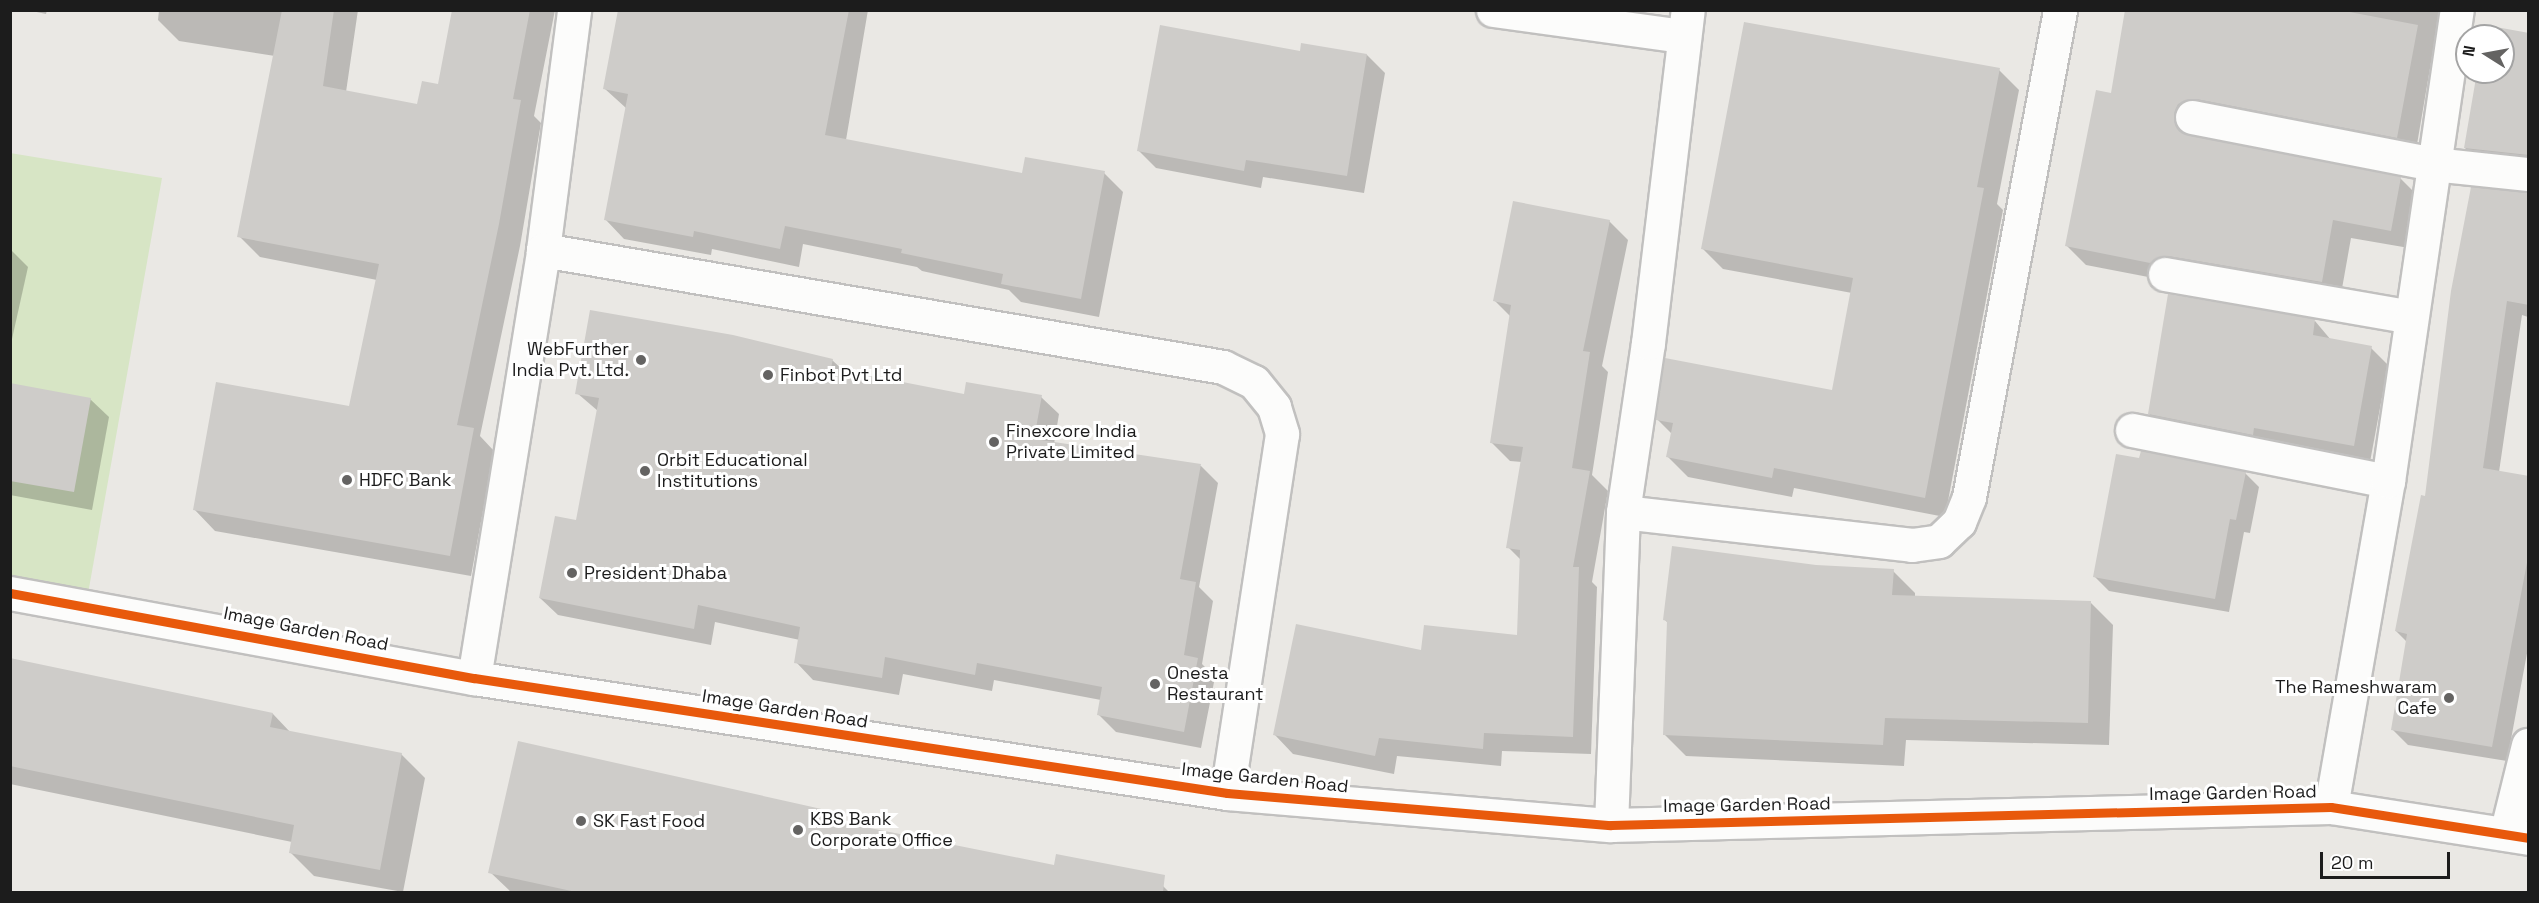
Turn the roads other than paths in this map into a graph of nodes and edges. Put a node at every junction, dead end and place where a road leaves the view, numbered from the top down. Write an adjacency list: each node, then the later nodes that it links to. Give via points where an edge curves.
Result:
1 (574, 10): 9 (street)
2 (1493, 10): 5 (street)
3 (2060, 10): 14 (street, via 1969,497 1959,522 1939,541 1912,545)
4 (2457, 10): 7 (street)
5 (1686, 23): 14 (street, via 1648,343)
6 (2192, 117): 7 (street)
7 (2433, 164): 8 (street); 11 (street)
8 (2529, 174)
9 (543, 250): 16 (street); 18 (street, via 1223,367 1254,382 1274,407 1282,434)
10 (2165, 274): 11 (street)
11 (2411, 317): 13 (street)
12 (2132, 430): 13 (street)
13 (2388, 481): 19 (street)
14 (1623, 512): 20 (street)
15 (10, 593): 16 (street, Image Garden Road)
16 (474, 678): 18 (street, Image Garden Road)
17 (2529, 745): 21 (street)
18 (1227, 793): 20 (street, Image Garden Road)
19 (2331, 807): 20 (street, Image Garden Road); 21 (street, Image Garden Road)
20 (1611, 825)
21 (2517, 836)

